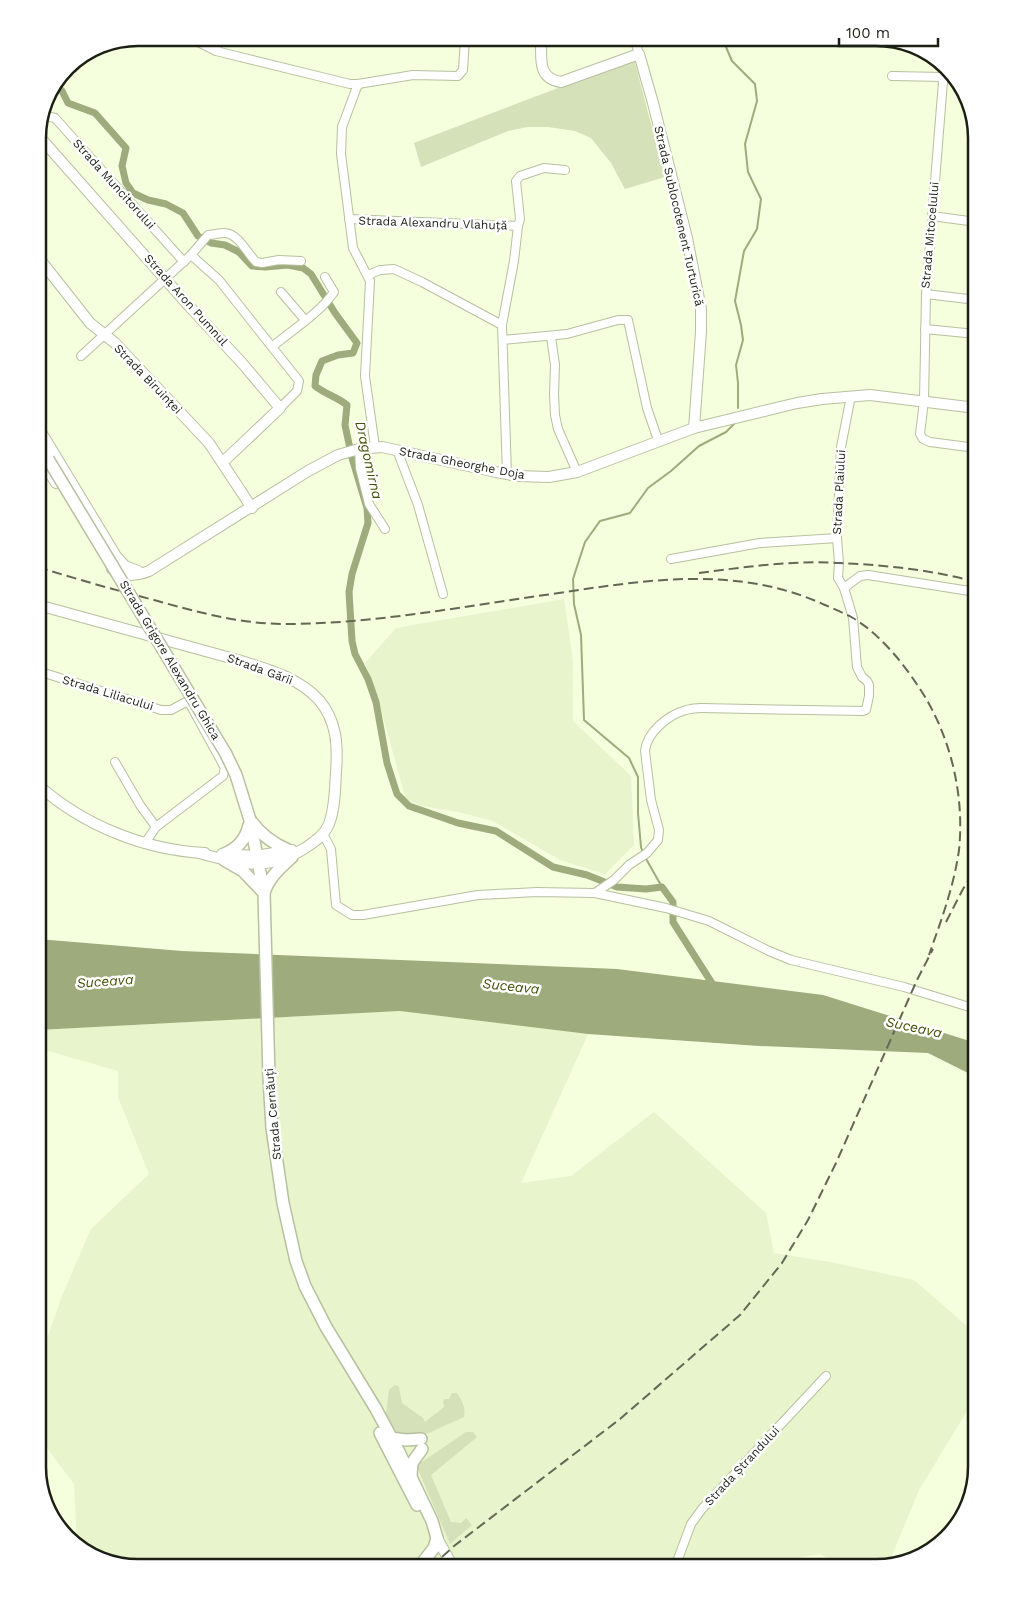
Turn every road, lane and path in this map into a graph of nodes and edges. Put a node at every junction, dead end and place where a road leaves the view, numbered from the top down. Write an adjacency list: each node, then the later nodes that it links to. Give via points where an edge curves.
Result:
1 (206, 46): 6 (street)
2 (217, 46): 6 (street)
3 (464, 46): 11 (street, via 463,70 458,76 414,75)
4 (541, 46): 7 (street, via 542,71 546,78 561,82)
5 (636, 46): 7 (street, Strada Sublocotenent Turturică)
6 (216, 51): 11 (street)
7 (639, 54): 42 (street, Strada Sublocotenent Turturică, via 683,221 701,309)
8 (940, 73): 9 (street)
9 (892, 76)
10 (944, 77): 15 (street, Strada Mitocelului)
11 (358, 84): 16 (street, via 340,138)
12 (49, 117): 21 (street, Strada Muncitorului, via 55,118)
13 (46, 144): 25 (street, Strada Aron Pumnul)
14 (564, 170): 18 (street, via 544,168 517,178)
15 (932, 216): 17 (street); 27 (street, Strada Mitocelului)
16 (349, 219): 18 (street, Strada Alexandru Vlahuță); 23 (street, via 353,248)
17 (968, 221)
18 (518, 226): 30 (street)
19 (192, 256): 20 (street, via 208,236 226,233 241,244 256,262); 21 (street); 36 (street, via 219,280)
20 (302, 261)
21 (184, 262): 25 (street)
22 (46, 267): 33 (street, Strada Biruinței, via 86,318)
23 (368, 275): 30 (street, via 394,269); 45 (street, via 365,376)
24 (325, 277): 29 (street, via 334,292)
25 (166, 278): 33 (street); 41 (street, Strada Aron Pumnul)
26 (281, 292): 29 (street)
27 (926, 294): 28 (street); 31 (street, Strada Mitocelului)
28 (968, 299)
29 (305, 320): 36 (street)
30 (502, 325): 35 (street)
31 (925, 329): 32 (street); 39 (street, Strada Mitocelului)
32 (968, 333)
33 (105, 334): 37 (street); 50 (street, Strada Biruinței, via 209,443)
34 (551, 337): 35 (street); 44 (street, via 628,320 647,408); 52 (street, via 555,365 555,415)
35 (503, 340): 53 (street)
36 (272, 347): 41 (street, via 299,381 297,391)
37 (81, 356)
38 (851, 396): 39 (street, Strada Gheorghe Doja); 42 (street, Strada Gheorghe Doja, via 797,403); 56 (street, Strada Plaiului, via 841,447)
39 (924, 401): 40 (street, Strada Gheorghe Doja); 46 (street, Strada Mitocelului, via 920,434 923,439)
40 (968, 407)
41 (280, 408): 50 (street)
42 (694, 428): 44 (street, Strada Gheorghe Doja)
43 (46, 440): 58 (street, via 116,556 131,569)
44 (658, 440): 52 (street, Strada Gheorghe Doja)
45 (375, 447): 47 (street, Strada Gheorghe Doja); 48 (street, Strada Gheorghe Doja)
46 (968, 447)
47 (397, 450): 53 (street, Strada Gheorghe Doja); 61 (street, via 418,505)
48 (353, 451): 54 (street, Strada Gheorghe Doja, via 329,459); 55 (street, via 369,504)
49 (46, 455): 66 (main road, Strada Grigore Alexandru Ghica, bridge, via 226,754)
50 (223, 462): 54 (street, Strada Biruinței)
51 (46, 466): 58 (street, via 112,569 130,574)
52 (577, 472): 53 (street, Strada Gheorghe Doja, via 549,477)
53 (507, 474)
54 (252, 508): 58 (street, Strada Gheorghe Doja)
55 (384, 529)
56 (837, 538): 57 (street, via 760,543); 59 (street, Strada Plaiului, via 838,578)
57 (671, 559)
58 (149, 572)
59 (844, 588): 60 (street, via 860,576 868,576); 74 (street, Strada Plaiului, via 853,618 857,667 867,681 869,691 864,711 701,708 685,710 667,720 652,733 646,745 658,840)
60 (968, 591)
61 (443, 594)
62 (46, 607): 68 (street, Strada Gării, via 271,670 303,686 327,711 337,741 333,804)
63 (46, 674): 67 (street, Strada Liliacului, via 161,710 171,710 186,702 190,704 226,772)
64 (115, 762): 67 (street)
65 (46, 791): 69 (street, via 86,820)
66 (250, 820): 70 (main road, via 265,837); 71 (main road, via 240,844); 72 (main road, Strada Grigore Alexandru Ghica)
67 (156, 826): 69 (street, Strada Liliacului)
68 (323, 834): 70 (street, via 305,848); 74 (street, via 331,849 336,905 352,915 478,895)
69 (145, 843): 71 (street)
70 (290, 853): 72 (street, via 272,862); 73 (main road)
71 (224, 857): 72 (street, via 236,862); 73 (main road, via 244,871)
72 (257, 860): 73 (main road, Strada Grigore Alexandru Ghica)
73 (264, 893): 76 (main road, Strada Cernăuți, via 273,1134 283,1203 298,1268)
74 (595, 893): 75 (street, via 709,921 791,960 904,987)
75 (968, 1007)
76 (326, 1326): 78 (main road, Strada Cernăuți); 80 (main road, Strada Cernăuți, via 336,1352 428,1528)
77 (826, 1376): 83 (street, Strada Ștrandului, via 702,1509 691,1524)
78 (391, 1438): 79 (main road, Strada Cernăuți); 79 (main road, via 422,1444 412,1463)
79 (411, 1477): 80 (main road, Strada Cernăuți)
80 (437, 1538): 81 (main road); 82 (street, Strada Cernăuți)
81 (426, 1559)
82 (449, 1559)
83 (677, 1559)

